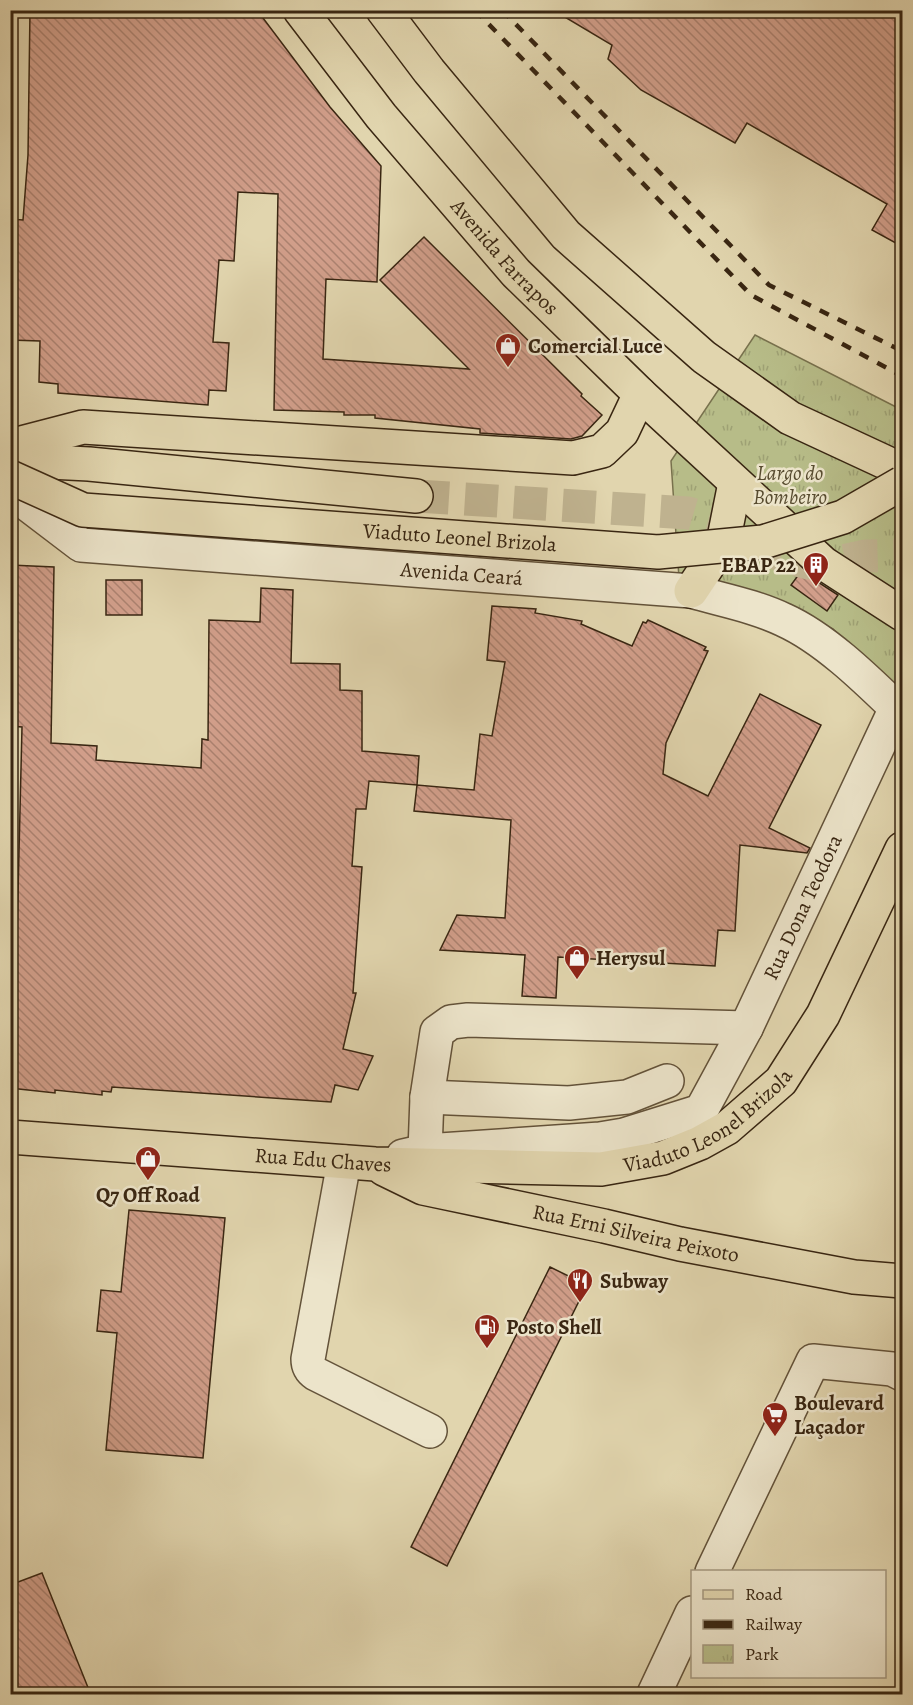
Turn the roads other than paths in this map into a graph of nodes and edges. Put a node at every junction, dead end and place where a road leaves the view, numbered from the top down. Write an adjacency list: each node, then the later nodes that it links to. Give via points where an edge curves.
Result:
1 (300, 10): 3 (main road, Avenida Farrapos, via 381,116 516,273)
2 (383, 10): 6 (main road, via 566,235 704,357 790,417)
3 (640, 394): 4 (main road, via 622,432 602,451 573,458 83,427); 8 (main road, Avenida Farrapos)
4 (10, 446)
5 (10, 460): 11 (main road)
6 (903, 470)
7 (10, 477): 9 (main road, Viaduto Leonel Brizola, bridge, via 83,510 658,552 763,542 843,517)
8 (735, 483): 12 (main road, via 723,543); 13 (main road, Avenida Farrapos, via 824,563)
9 (903, 483)
10 (10, 491): 12 (street, Avenida Ceará, via 81,545)
11 (416, 496)
12 (691, 591): 14 (street, Avenida Ceará, via 785,620 829,649)
13 (903, 614)
14 (899, 706): 16 (street, Rua Dona Teodora)
15 (903, 849): 22 (main road, Viaduto Leonel Brizola, via 823,1015 781,1082 727,1128 663,1158 601,1169)
16 (746, 1028): 18 (street, via 451,1022 437,1032); 19 (street, Rua Dona Teodora)
17 (667, 1081): 18 (street, via 627,1097 569,1103)
18 (428, 1097): 21 (street)
19 (700, 1111): 21 (street, Rua Edu Chaves, via 600,1139)
20 (10, 1137): 22 (main road, Rua Edu Chaves)
21 (425, 1151): 22 (street, Rua Edu Chaves)
22 (371, 1163): 23 (main road, Rua Erni Silveira Peixoto, via 423,1188 692,1246 854,1276); 25 (street, via 308,1365 315,1374)
23 (903, 1281)
24 (903, 1374): 26 (street, via 892,1369 813,1362)
25 (430, 1431)
26 (713, 1570)
27 (691, 1617): 28 (street)
28 (654, 1695)

